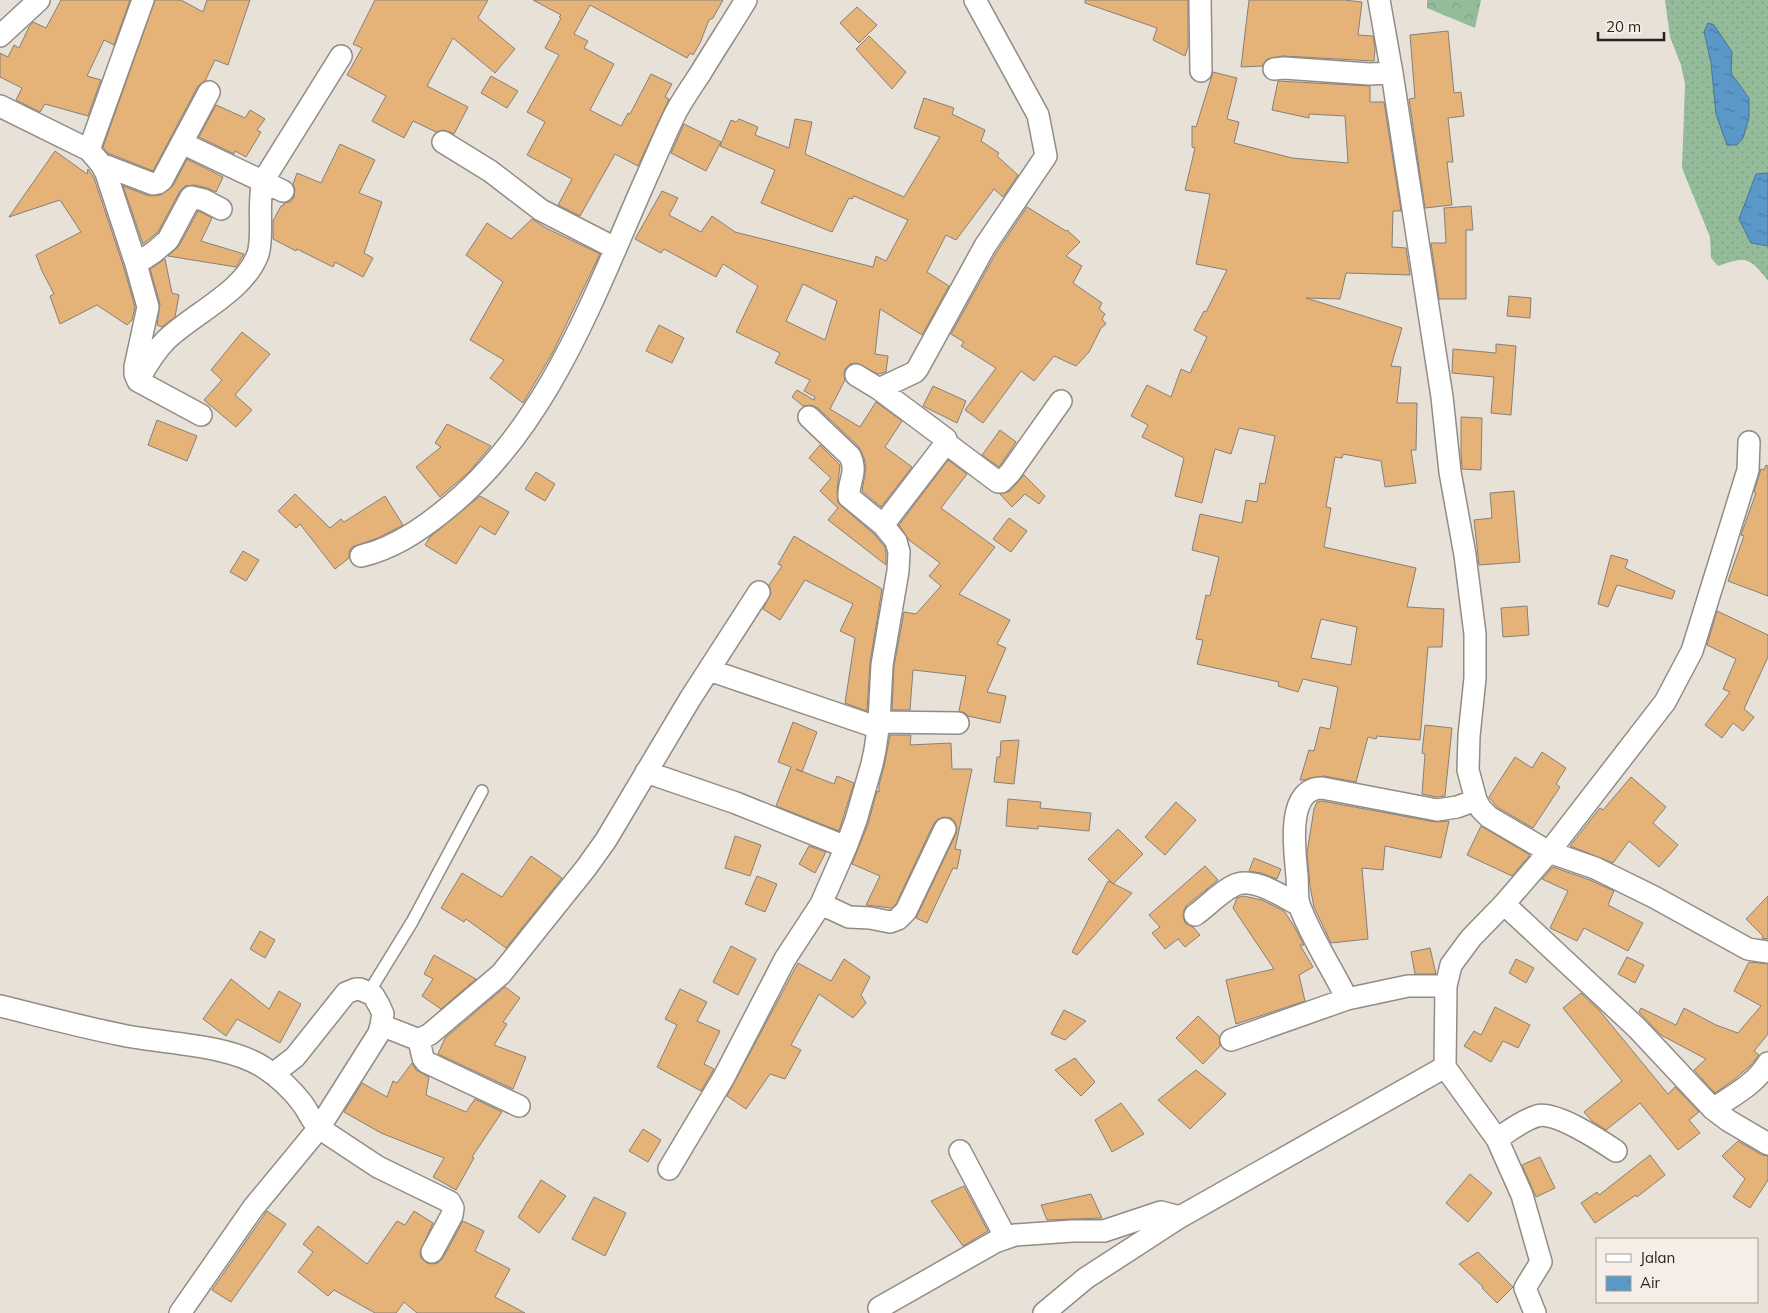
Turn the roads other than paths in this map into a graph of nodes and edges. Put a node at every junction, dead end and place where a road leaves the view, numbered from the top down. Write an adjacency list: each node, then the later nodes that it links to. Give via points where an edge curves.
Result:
1 (39, 0): 7 (street)
2 (143, 0): 16 (street)
3 (746, 0): 20 (street, via 676,111)
4 (975, 0): 24 (street, via 1038,115 1046,156 985,246 917,370)
5 (1200, 0): 10 (street)
6 (1379, 0): 11 (street)
7 (0, 36)
8 (341, 56): 17 (street)
9 (1274, 69): 11 (street)
10 (1201, 71)
11 (1392, 74): 38 (street, via 1475,634 1476,678 1468,770)
12 (209, 92): 15 (street)
13 (0, 106): 16 (street)
14 (443, 142): 20 (street, via 490,171 541,210)
15 (182, 143): 16 (street, via 162,180 153,184); 17 (street)
16 (95, 157): 21 (street, via 106,173)
17 (263, 181): 18 (street); 23 (street, via 260,242 252,266 238,284 167,339)
18 (284, 191)
19 (221, 209): 21 (street, via 191,197 168,240)
20 (615, 248): 31 (street, via 601,284 550,385 522,428 480,479 454,504 408,537)
21 (136, 264): 23 (street, via 148,308 135,367)
22 (856, 375): 24 (street)
23 (138, 381): 26 (street)
24 (879, 389): 29 (street, via 946,439)
25 (1061, 401): 29 (street, via 1001,482)
26 (201, 415)
27 (809, 417): 30 (street, via 854,463 849,497)
28 (1748, 442): 41 (street, via 1748,470 1692,651 1665,702)
29 (946, 443): 30 (street)
30 (883, 525): 35 (street, via 896,541 899,552 882,665)
31 (361, 556)
32 (759, 592): 33 (street)
33 (709, 670): 35 (street); 36 (street)
34 (958, 723): 35 (street)
35 (879, 725): 40 (street, via 872,764)
36 (646, 772): 40 (street, via 736,803); 52 (street, via 595,856 501,974)
37 (482, 791): 48 (lane, via 412,922)
38 (1476, 800): 41 (street, via 1489,817); 44 (street, via 1437,810 1322,788 1310,790 1296,813 1294,841)
39 (945, 829): 42 (street, via 906,911 898,919 890,922 849,918)
40 (846, 847): 42 (street)
41 (1549, 852): 43 (street); 46 (street, via 1595,868 1654,896 1748,949)
42 (821, 904): 64 (street, via 785,959 724,1077)
43 (1504, 904): 47 (street, via 1471,938 1451,965); 58 (street, via 1637,1028)
44 (1299, 905): 45 (street, via 1244,882 1226,890); 49 (street)
45 (1195, 915)
46 (1768, 952)
47 (1446, 986): 49 (street, via 1408,986); 55 (street)
48 (369, 992): 51 (street, via 383,1014); 56 (street, via 356,989 346,993 294,1057)
49 (1347, 999): 53 (street)
50 (0, 1006): 56 (street, via 123,1036 235,1054)
51 (382, 1025): 52 (street); 59 (street)
52 (419, 1040): 57 (street, via 426,1062)
53 (1230, 1040)
54 (1768, 1063): 58 (street, via 1746,1088)
55 (1445, 1067): 60 (street); 65 (street)
56 (273, 1074): 59 (street, via 303,1104)
57 (519, 1106)
58 (1712, 1109): 61 (street)
59 (319, 1128): 67 (street, via 378,1167 450,1202 452,1215); 69 (street, via 254,1208)
60 (1497, 1138): 63 (street, via 1544,1114 1589,1134); 71 (street, via 1522,1194 1541,1262 1525,1288)
61 (1768, 1144)
62 (960, 1150): 66 (street)
63 (1616, 1151)
64 (669, 1169)
65 (1180, 1217): 66 (street, via 1162,1212 1104,1231); 70 (street, via 1086,1278)
66 (1006, 1238): 68 (street)
67 (432, 1252)
68 (878, 1308)
69 (180, 1313)
70 (1044, 1313)
71 (1535, 1313)

